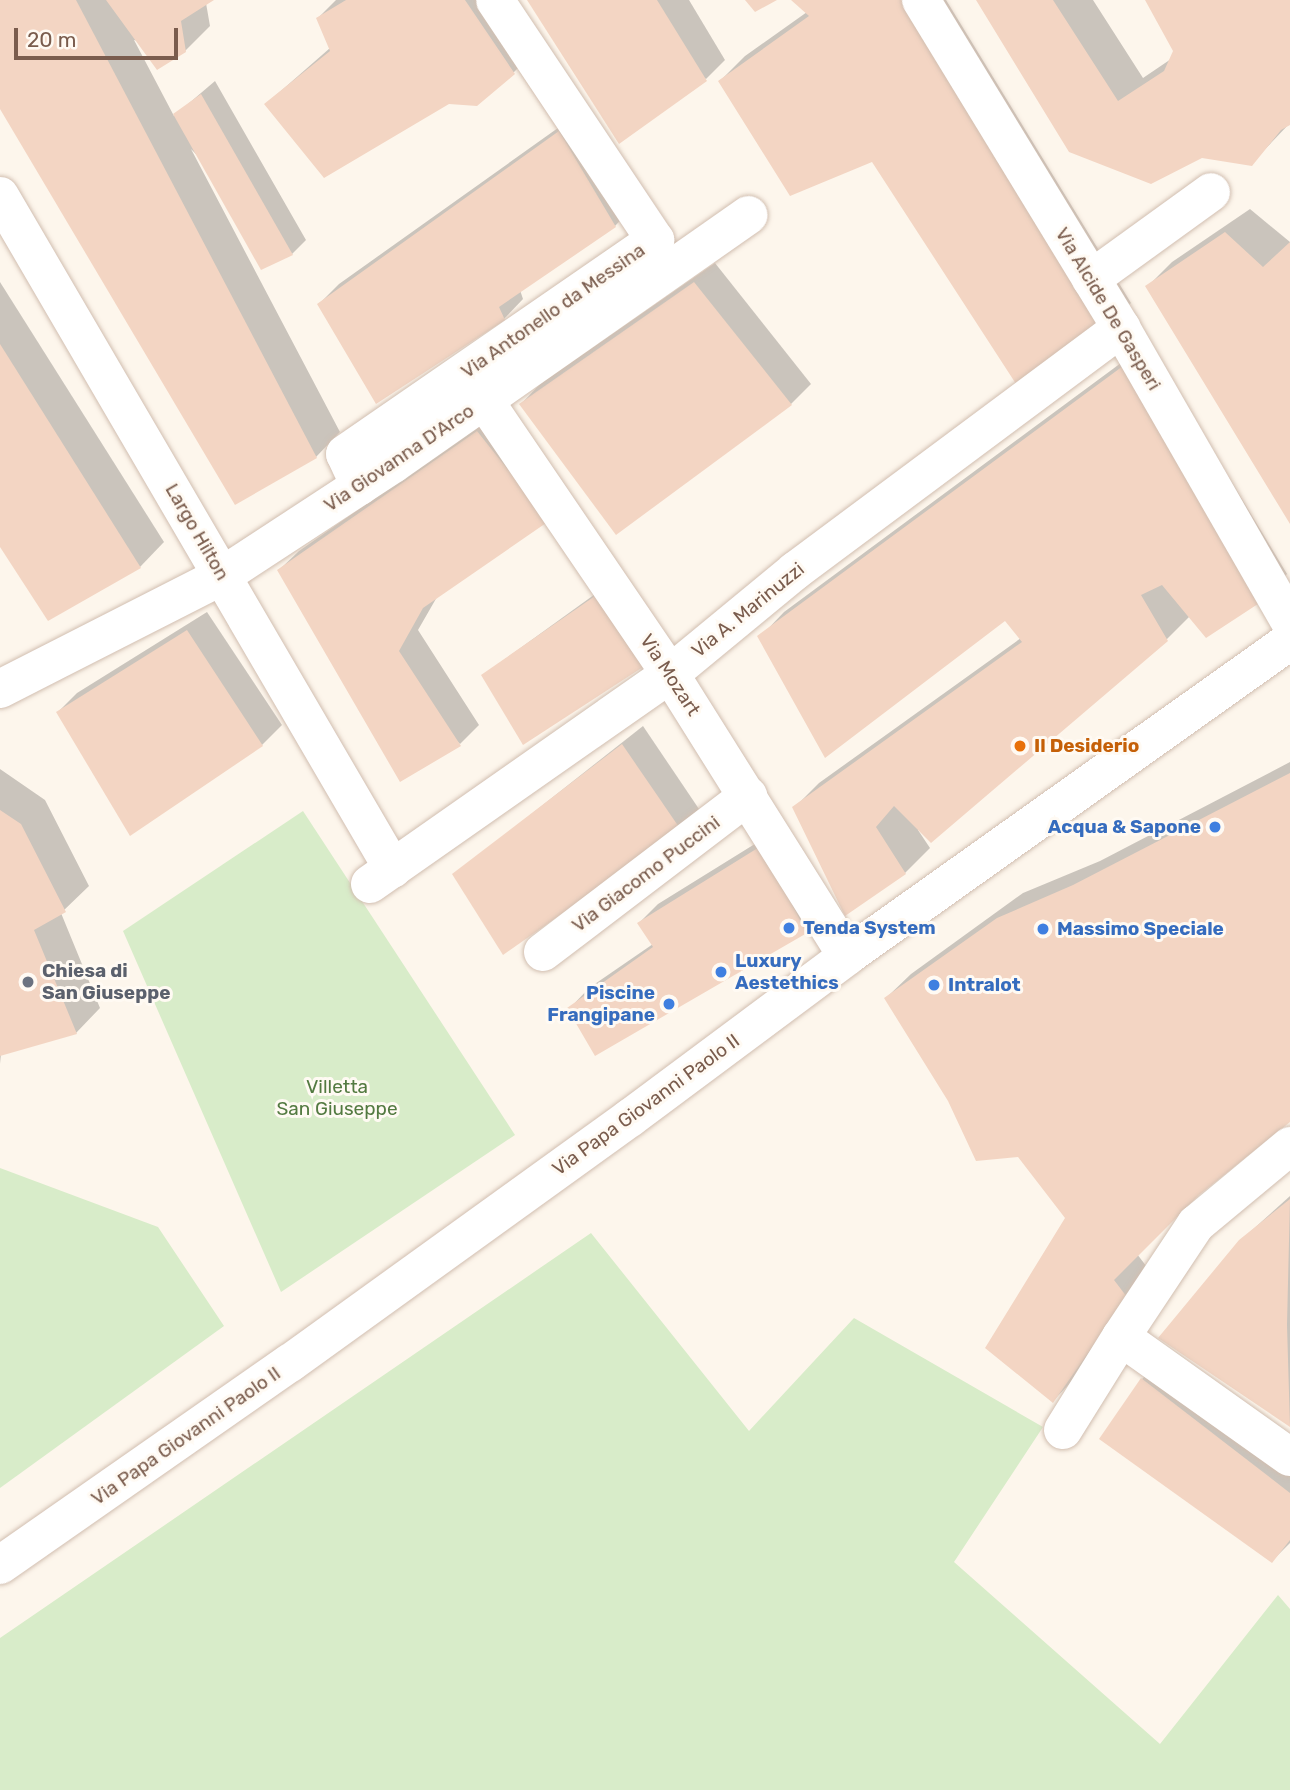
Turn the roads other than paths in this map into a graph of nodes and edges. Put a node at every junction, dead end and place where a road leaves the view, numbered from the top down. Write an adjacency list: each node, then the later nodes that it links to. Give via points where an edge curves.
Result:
1 (495, 0): 9 (street, Via Antonello da Messina, via 656,240 345,454)
2 (921, 0): 6 (street, Via Alcide De Gasperi)
3 (1211, 192): 6 (street)
4 (0, 196): 10 (street, Largo Hilton)
5 (750, 215): 8 (street, Via Giovanna D'Arco)
6 (1091, 279): 7 (street, Via Alcide De Gasperi)
7 (1121, 328): 11 (street, Via Alcide De Gasperi); 13 (street, Via A. Marinuzzi, via 795,571)
8 (484, 400): 9 (street, Via Giovanna D'Arco); 13 (street, Via Mozart)
9 (360, 486): 10 (street, Via Giovanna D'Arco)
10 (222, 576): 14 (street, Via Giovanna D'Arco); 16 (street, Largo Hilton)
11 (1290, 622)
12 (1290, 641): 18 (street, Via Papa Giovanni Paolo II)
13 (670, 674): 15 (street, Via Mozart); 16 (street, Via A. Marinuzzi)
14 (16, 682)
15 (748, 796): 17 (street, Via Giacomo Puccini); 18 (street, Via Mozart)
16 (381, 876)
17 (543, 952)
18 (847, 956): 23 (street, Via Papa Giovanni Paolo II, via 619,1126)
19 (1290, 1146): 20 (street, via 1196,1224)
20 (1121, 1337): 21 (street); 22 (street)
21 (1063, 1430)
22 (1290, 1457)
23 (0, 1565)

